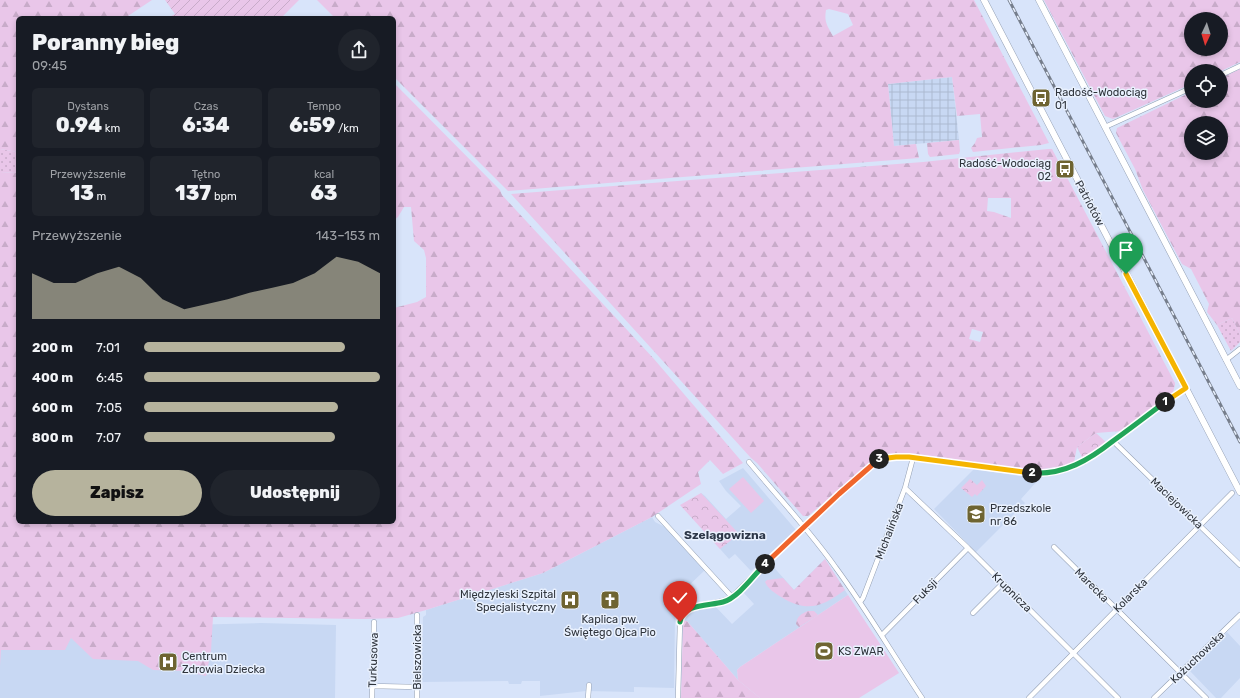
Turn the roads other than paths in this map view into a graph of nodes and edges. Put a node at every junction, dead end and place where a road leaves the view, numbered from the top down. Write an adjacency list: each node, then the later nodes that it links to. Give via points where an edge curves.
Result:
1 (984, 0): 10 (main road, Patriotów)
2 (1039, 0): 6 (main road)
3 (1240, 66): 4 (street)
4 (1228, 72)
5 (1184, 91): 6 (street)
6 (1105, 127): 8 (main road)
7 (1240, 349): 8 (street)
8 (1226, 360): 9 (main road)
9 (1240, 386)
10 (1186, 388): 11 (street); 15 (main road, Patriotów)
11 (1113, 441): 12 (street, via 1077,465 1043,473); 18 (street, Maciejowicka)
12 (913, 458): 14 (street, Michalińska); 19 (street, via 878,459)
13 (749, 462): 19 (street)
14 (905, 488): 21 (street, Krupnicza); 25 (street, Michalińska)
15 (1240, 492)
16 (1232, 493): 18 (street, Kolarska)
17 (658, 516): 24 (street)
18 (1199, 525): 22 (street, Maciejowicka); 26 (street, Kolarska)
19 (804, 526): 24 (street); 25 (street)
20 (1054, 547): 26 (street, Marecka)
21 (968, 548): 23 (street, Krupnicza); 31 (street, Fuksji)
22 (1240, 565)
23 (1003, 583): 27 (street); 32 (street, Krupnicza)
24 (732, 597): 40 (street, via 723,602 695,607 681,616)
25 (860, 602): 31 (street)
26 (1116, 609): 32 (street, Kolarska); 33 (street, Marecka)
27 (973, 613)
28 (417, 615): 36 (street, Bielszowicka)
29 (1240, 615): 33 (street, Kożuchowska)
30 (374, 622): 35 (street, Turkusowa)
31 (882, 635): 41 (street)
32 (1074, 653): 42 (street, Kolarska); 43 (street, Krupnicza)
33 (1181, 673): 44 (street, Kożuchowska); 45 (street, Marecka)
34 (588, 685): 39 (street)
35 (372, 686): 36 (street); 37 (street, Turkusowa)
36 (417, 687): 38 (street, Bielszowicka)
37 (372, 698)
38 (417, 698)
39 (588, 698)
40 (678, 698)
41 (922, 698)
42 (1029, 698)
43 (1118, 698)
44 (1154, 698)
45 (1206, 698)

